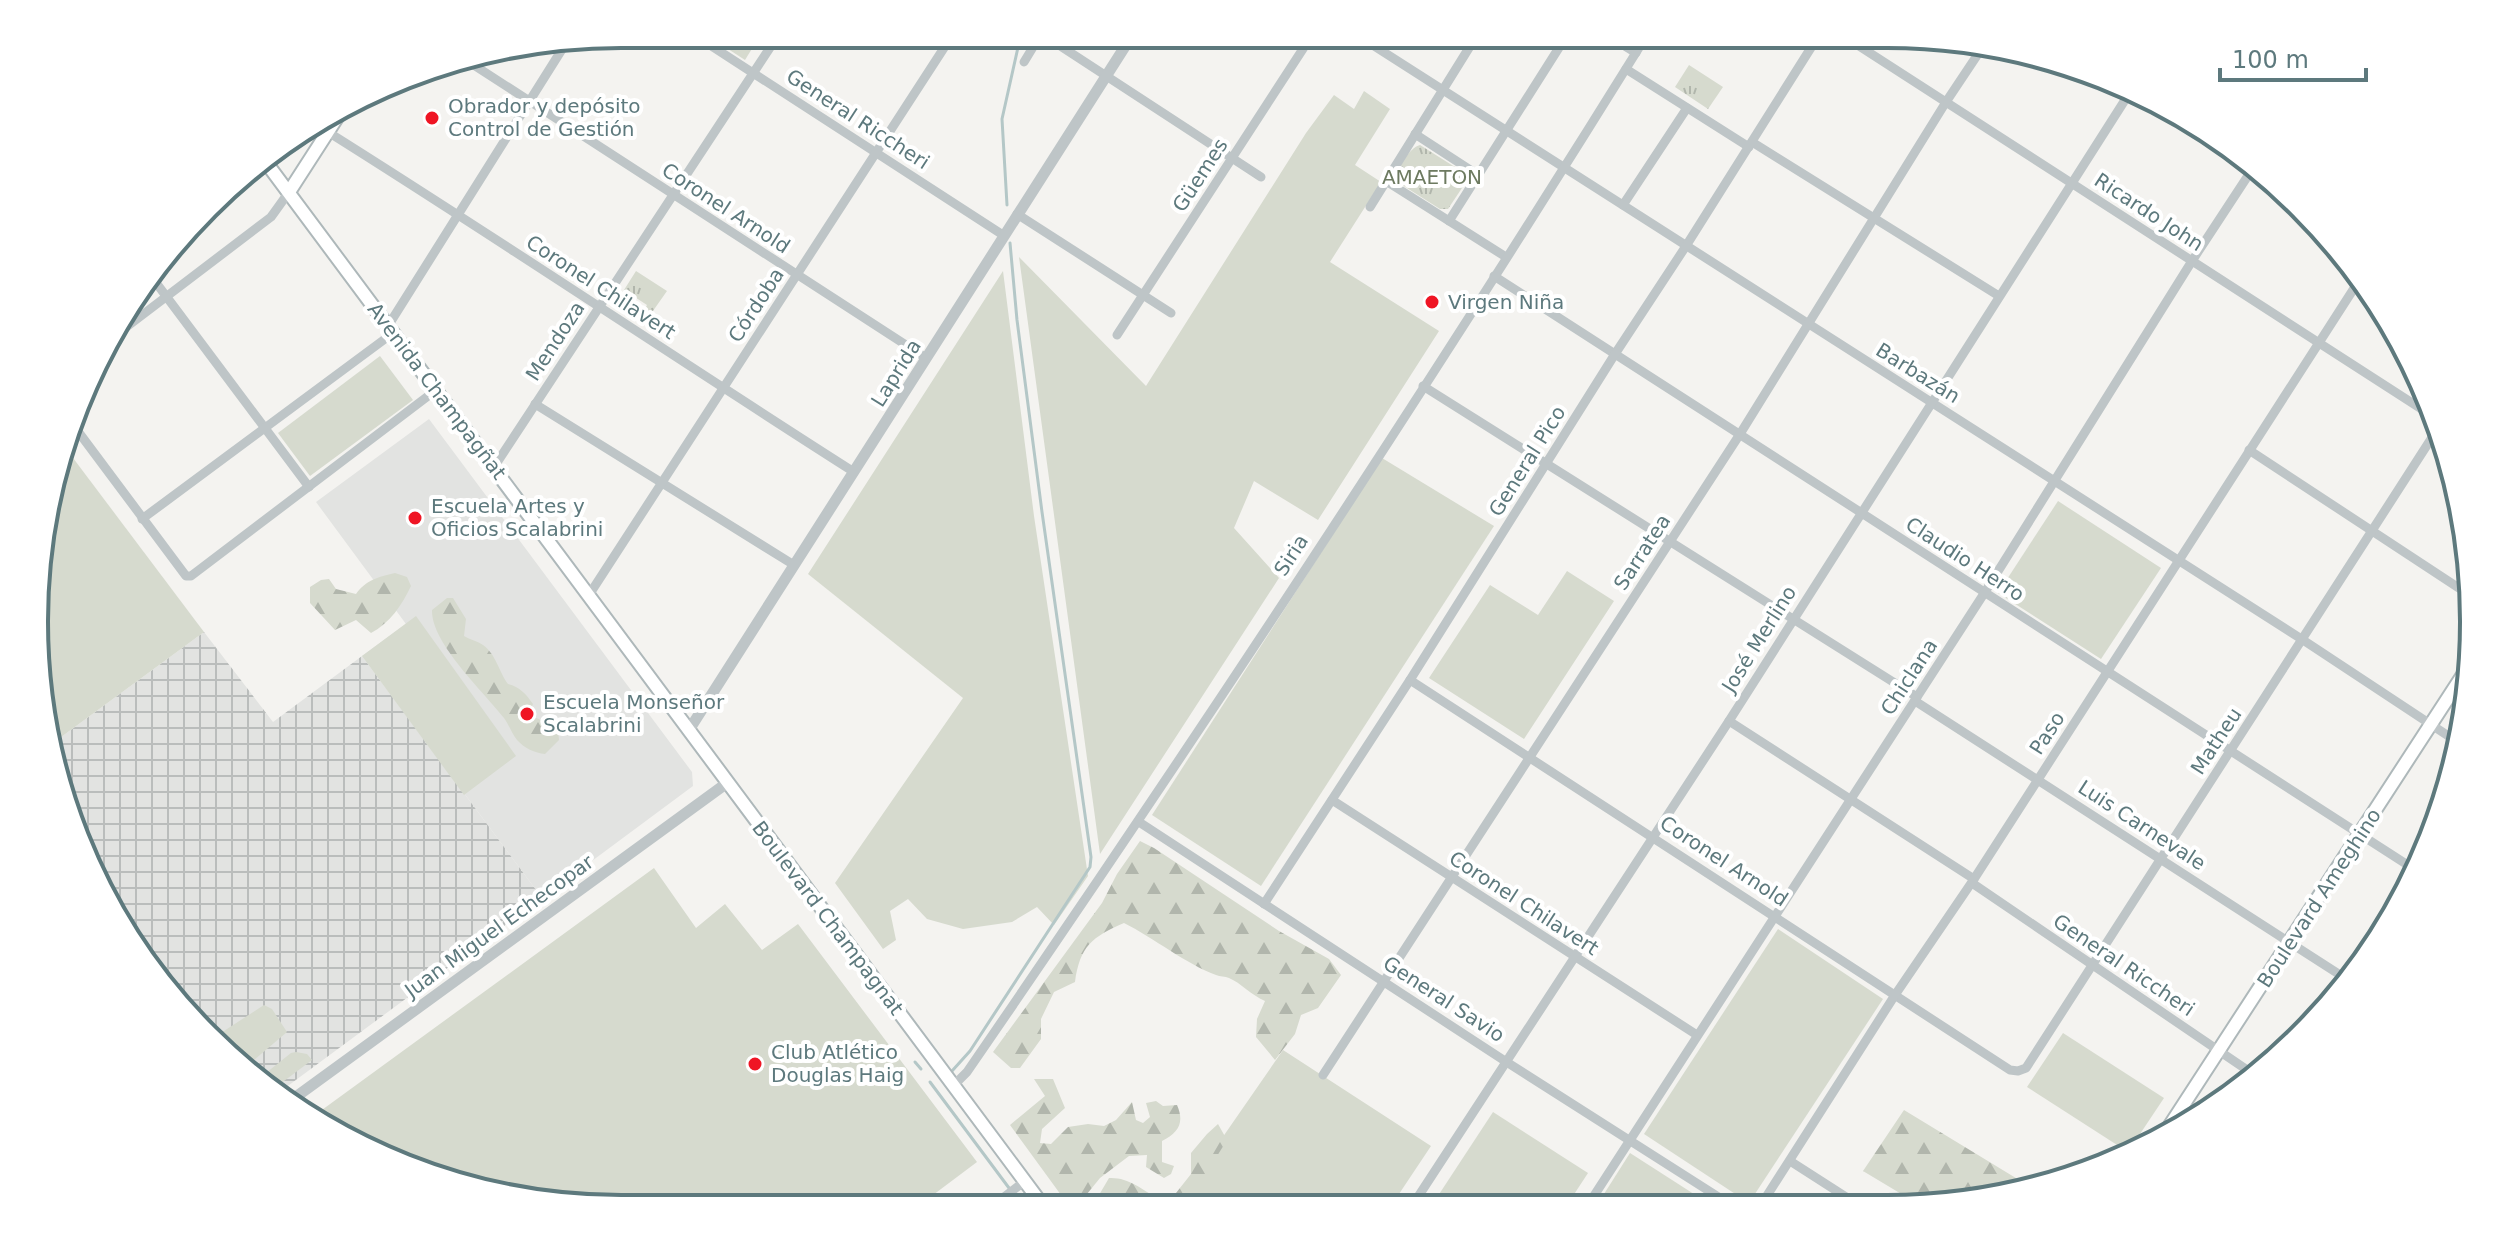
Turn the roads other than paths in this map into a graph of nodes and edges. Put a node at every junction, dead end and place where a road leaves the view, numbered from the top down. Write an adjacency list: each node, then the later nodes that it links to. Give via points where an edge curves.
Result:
1 (715, 48): 21 (street, General Riccheri)
2 (770, 48): 21 (street, Mendoza)
3 (944, 48): 33 (street, Córdoba)
4 (1033, 48): 18 (street)
5 (1064, 48): 22 (street)
6 (1124, 48): 22 (street, Laprida)
7 (1304, 48): 34 (street, Güemes)
8 (1377, 48): 23 (street, Barbazán)
9 (1469, 48): 23 (street)
10 (1559, 48): 29 (street)
11 (1628, 48): 16 (street)
12 (1639, 48): 16 (street, Siria)
13 (1811, 48): 32 (street, General Pico)
14 (1862, 48): 26 (street, Ricardo John)
15 (561, 52): 25 (street)
16 (1636, 53): 20 (street, Siria)
17 (1977, 56): 26 (street, Sarratea)
18 (1024, 62)
19 (477, 67): 25 (street, Coronel Arnold)
20 (1626, 69): 27 (street); 36 (street, Siria)
21 (754, 73): 33 (street, General Riccheri); 43 (street, Mendoza)
22 (1107, 76): 34 (street); 46 (street, Laprida)
23 (1442, 90): 29 (street, Barbazán); 31 (street)
24 (2125, 100): 41 (street, José Merlino)
25 (529, 101): 43 (street, Coronel Arnold); 47 (street)
26 (1946, 102): 41 (street, Ricardo John); 48 (street, Sarratea)
27 (1687, 108): 32 (street); 44 (street)
28 (331, 128): 30 (main road)
29 (1507, 131): 36 (street, Barbazán); 37 (street)
30 (328, 132): 42 (main road); 47 (street, Coronel Chilavert)
31 (1415, 134): 37 (street); 40 (street)
32 (1751, 145): 48 (street); 51 (street, General Pico)
33 (876, 152): 50 (street, General Riccheri); 54 (street, Córdoba)
34 (1233, 159): 39 (street); 58 (street, Güemes)
35 (271, 168): 42 (main road, Avenida Champagñat)
36 (1565, 168): 44 (street, Barbazán); 52 (street, Siria)
37 (1478, 175): 49 (street)
38 (2248, 176): 53 (street, Chiclana)
39 (1261, 177)
40 (1386, 181): 45 (street); 49 (street)
41 (2071, 183): 53 (street, Ricardo John); 60 (street, José Merlino)
42 (289, 192): 59 (street, via 271,217); 65 (main road, Avenida Champagñat)
43 (674, 195): 54 (street, Coronel Arnold); 61 (street, Mendoza)
44 (1623, 205): 51 (street, Barbazán)
45 (1370, 207)
46 (1017, 214): 50 (street, Laprida); 58 (street)
47 (460, 215): 61 (street, Coronel Chilavert); 65 (street)
48 (1875, 217): 60 (street); 64 (street, Sarratea)
49 (1449, 221): 52 (street)
50 (1003, 235): 69 (street, Laprida)
51 (1686, 246): 64 (street, Barbazán); 68 (street, General Pico)
52 (1506, 257): 55 (street, Siria)
53 (2192, 261): 67 (street, Ricardo John); 84 (street, Chiclana)
54 (796, 275): 69 (street, Coronel Arnold); 71 (street, Córdoba)
55 (1494, 276): 68 (street, Claudio Herro); 70 (street, Siria)
56 (158, 285): 59 (street)
57 (2353, 289): 67 (street, Paso)
58 (1143, 295): 62 (street); 66 (street, Güemes)
59 (167, 296): 63 (street); 76 (street)
60 (1999, 296): 73 (street, José Merlino)
61 (599, 307): 71 (street, Coronel Chilavert); 74 (street, Mendoza)
62 (1171, 313)
63 (133, 322)
64 (1809, 326): 73 (street, Barbazán); 78 (street, Sarratea)
65 (390, 329): 72 (main road, Avenida Champagñat); 76 (street)
66 (1117, 335)
67 (2319, 343): 75 (street, Ricardo John); 80 (street, Paso)
68 (1615, 354): 78 (street, Claudio Herro); 81 (street, General Pico)
69 (926, 358): 83 (street, Laprida)
70 (1423, 386): 81 (street, Luis Carnevale); 112 (street, Siria)
71 (724, 389): 83 (street, Coronel Chilavert); 85 (street, Córdoba)
72 (436, 390): 82 (main road, Avenida Champagñat); 86 (street)
73 (1931, 402): 84 (street, Barbazán); 87 (street, José Merlino)
74 (535, 404): 82 (street, Mendoza); 85 (street)
75 (2418, 407)
76 (265, 428): 86 (street); 88 (street)
77 (79, 433): 88 (street)
78 (1740, 434): 87 (street, Claudio Herro); 90 (street, Sarratea)
79 (2431, 439): 89 (street, Matheu)
80 (2249, 450): 89 (street); 91 (street, Paso)
81 (1547, 463): 90 (street, Luis Carnevale); 99 (street, General Pico)
82 (494, 467): 95 (main road, Avenida Champagñat)
83 (854, 472): 92 (street, Laprida)
84 (2054, 481): 91 (street, Barbazán); 94 (street, Chiclana)
85 (662, 484): 92 (street); 95 (street, Córdoba)
86 (309, 487): 88 (street, via 191,576)
87 (1860, 512): 94 (street, Claudio Herro); 96 (street, José Merlino)
88 (142, 519)
89 (2371, 532): 93 (street); 97 (street, Matheu)
90 (1670, 542): 96 (street, Luis Carnevale); 107 (street, Sarratea)
91 (2178, 561): 97 (street, Barbazán); 98 (street, Paso)
92 (794, 565): 104 (street, Laprida)
93 (2459, 588)
94 (1985, 592): 98 (street, Claudio Herro); 101 (street, Chiclana)
95 (589, 595): 104 (main road, Avenida Champagñat)
96 (1793, 618): 101 (street, Luis Carnevale); 102 (street, José Merlino)
97 (2303, 640): 103 (street, Barbazán); 106 (street, Matheu)
98 (2108, 672): 106 (street, Claudio Herro); 108 (street, Paso)
99 (1410, 680): 107 (street, Coronel Arnold); 111 (street, General Pico)
100 (2456, 687): 103 (main road, Boulevard Ameghino)
101 (1916, 699): 108 (street, Luis Carnevale); 110 (street, Chiclana)
102 (1729, 721): 110 (street, General Riccheri); 114 (street, José Merlino)
103 (2432, 725): 105 (street, Barbazán); 113 (main road, Boulevard Ameghino)
104 (689, 730): 109 (main road, Avenida Champagñat)
105 (2448, 736)
106 (2231, 751): 113 (street, Claudio Herro); 115 (street, Matheu)
107 (1531, 758): 114 (street, Coronel Arnold); 117 (street, Sarratea)
108 (2038, 779): 115 (street, Luis Carnevale); 118 (street, Paso)
109 (727, 783): 133 (main road, Boulevard Champagnat); 134 (street, Juan Miguel Echecopar)
110 (1851, 799): 118 (street, General Riccheri); 120 (street, Chiclana)
111 (1332, 800): 117 (street, Coronel Chilavert); 119 (street, General Pico)
112 (1139, 822): 119 (street, General Savio); 133 (street, Siria)
113 (2360, 834): 116 (street, Claudio Herro); 121 (main road, Boulevard Ameghino)
114 (1654, 836): 120 (street, Coronel Arnold); 122 (street, José Merlino)
115 (2160, 858): 121 (street, Luis Carnevale); 123 (street, Matheu)
116 (2406, 864)
117 (1453, 878): 122 (street, Coronel Chilavert); 125 (street, Sarratea)
118 (1973, 881): 123 (street, General Riccheri); 126 (street, Paso)
119 (1264, 904): 125 (street, General Savio)
120 (1775, 916): 126 (street, Coronel Arnold); 127 (street, Chiclana)
121 (2290, 942): 124 (street, Luis Carnevale); 128 (main road, Boulevard Ameghino)
122 (1575, 957): 127 (street, Coronel Chilavert); 129 (street, José Merlino)
123 (2091, 965): 128 (street, General Riccheri); 131 (street, Matheu, via 2026,1068)
124 (2339, 974)
125 (1385, 982): 129 (street, General Savio); 132 (street, Sarratea)
126 (1895, 995): 131 (street, Coronel Arnold); 139 (street, Paso)
127 (1697, 1035): 138 (street, Chiclana)
128 (2219, 1052): 130 (street, General Riccheri); 135 (main road, Boulevard Ameghino)
129 (1505, 1061): 138 (street, General Savio); 143 (street, José Merlino)
130 (2245, 1069)
131 (2018, 1071)
132 (1323, 1075)
133 (953, 1086): 140 (main road, Boulevard Champagnat)
134 (299, 1095)
135 (2184, 1104): 136 (street); 137 (main road, Boulevard Ameghino)
136 (2190, 1108)
137 (2176, 1116)
138 (1630, 1140): 144 (street, Chiclana); 145 (street, General Savio)
139 (1790, 1161): 146 (street, Paso); 147 (street)
140 (1025, 1181): 141 (street); 142 (main road, Boulevard Champagnat)
141 (1007, 1195)
142 (1035, 1195)
143 (1419, 1195)
144 (1594, 1195)
145 (1715, 1195)
146 (1768, 1195)
147 (1843, 1195)

